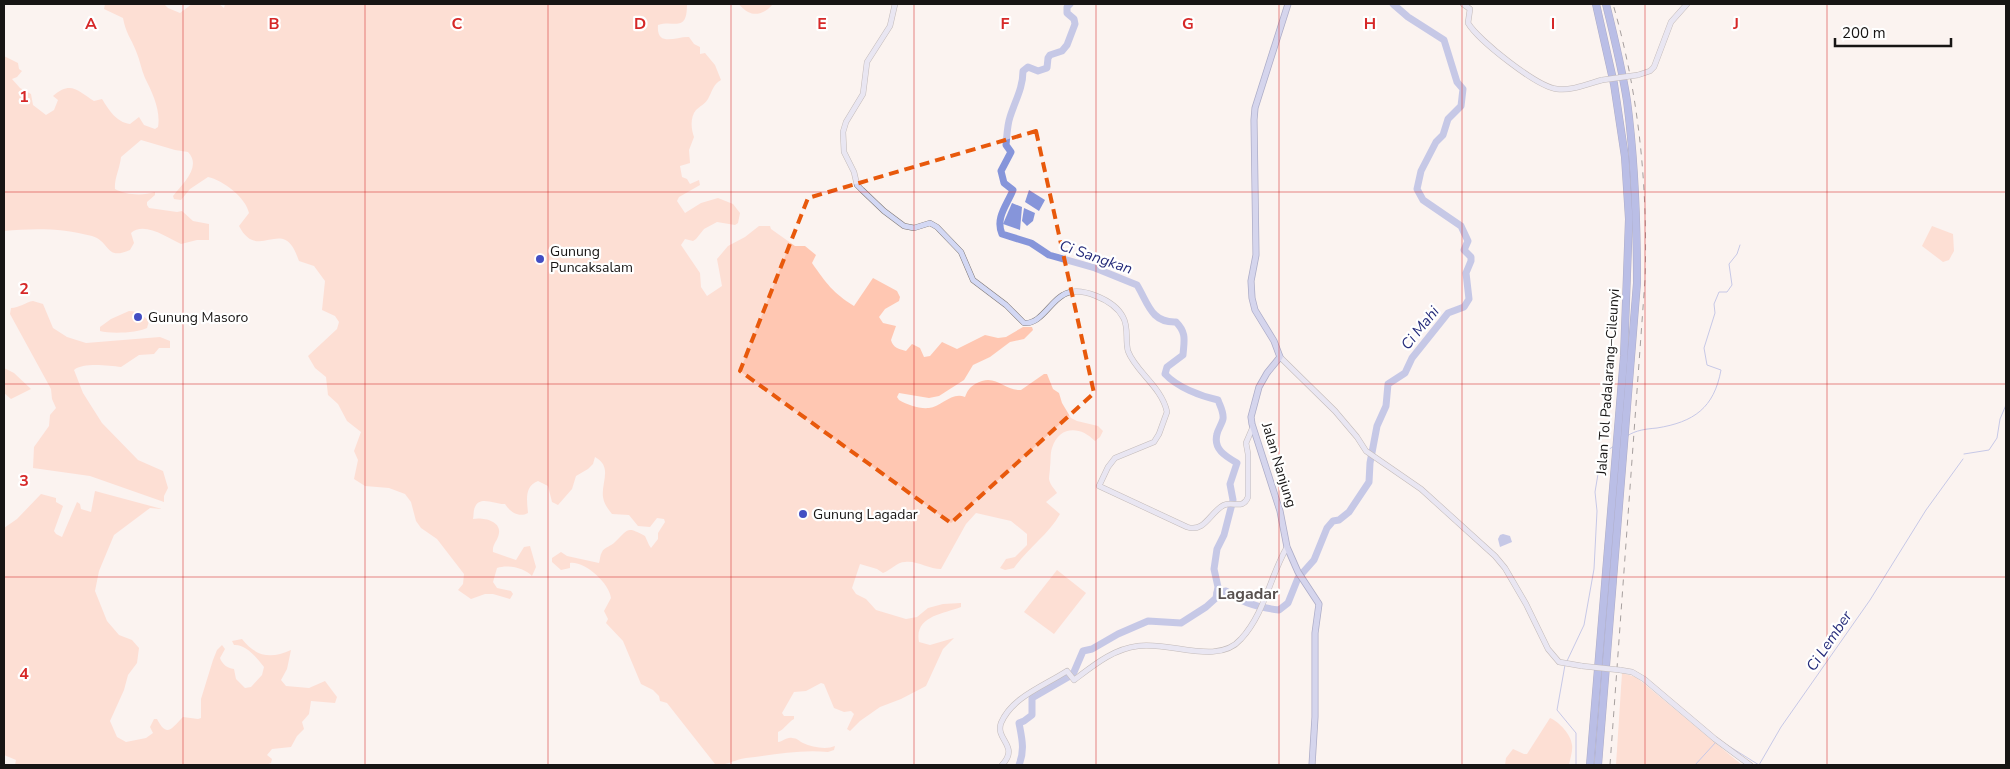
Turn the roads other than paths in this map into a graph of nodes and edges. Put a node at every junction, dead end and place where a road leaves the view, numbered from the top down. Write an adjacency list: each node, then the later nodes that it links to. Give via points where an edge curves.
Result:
1 (895, 4): 8 (street, via 890,26 868,57 865,88 843,132 843,150 857,185 904,226 914,228 930,223 937,226 961,252 973,280 1024,323 1034,321 1066,294 1084,292 1110,302 1124,318 1130,355 1156,389 1167,412 1154,442 1115,458 1099,486 1193,529 1204,524 1223,506 1244,504 1248,497 1246,443)
2 (1288, 4): 7 (main road, via 1254,113 1256,255 1251,281 1252,301)
3 (1463, 4): 6 (street, bridge, via 1470,9 1468,23 1492,47 1540,83 1567,90 1650,72 1671,22)
4 (1596, 4): 12 (highway, Jalan Tol Padalarang–Cileunyi, via 1614,84 1625,157 1629,219 1627,314)
5 (1606, 4): 13 (highway, Jalan Tol Padalarang–Cileunyi, via 1627,99 1634,156 1637,283)
6 (1687, 4)
7 (1280, 357): 8 (main road, Jalan Nanjung, via 1260,387 1251,417); 14 (street, bridge, via 1338,414 1366,451 1421,489 1495,556 1526,604 1548,649 1559,662 1632,672)
8 (1252, 429): 9 (main road, Jalan Nanjung, via 1280,511)
9 (1287, 547): 10 (street, via 1262,606 1243,638 1227,650 1209,652 1137,646 1106,657 1072,676 1067,671 1016,702 1008,711 1000,731 1009,755); 11 (main road, Jalan Nanjung, via 1300,574 1318,599 1320,608 1315,633)
10 (1002, 765)
11 (1312, 765)
12 (1590, 765)
13 (1598, 765)
14 (1750, 765)

